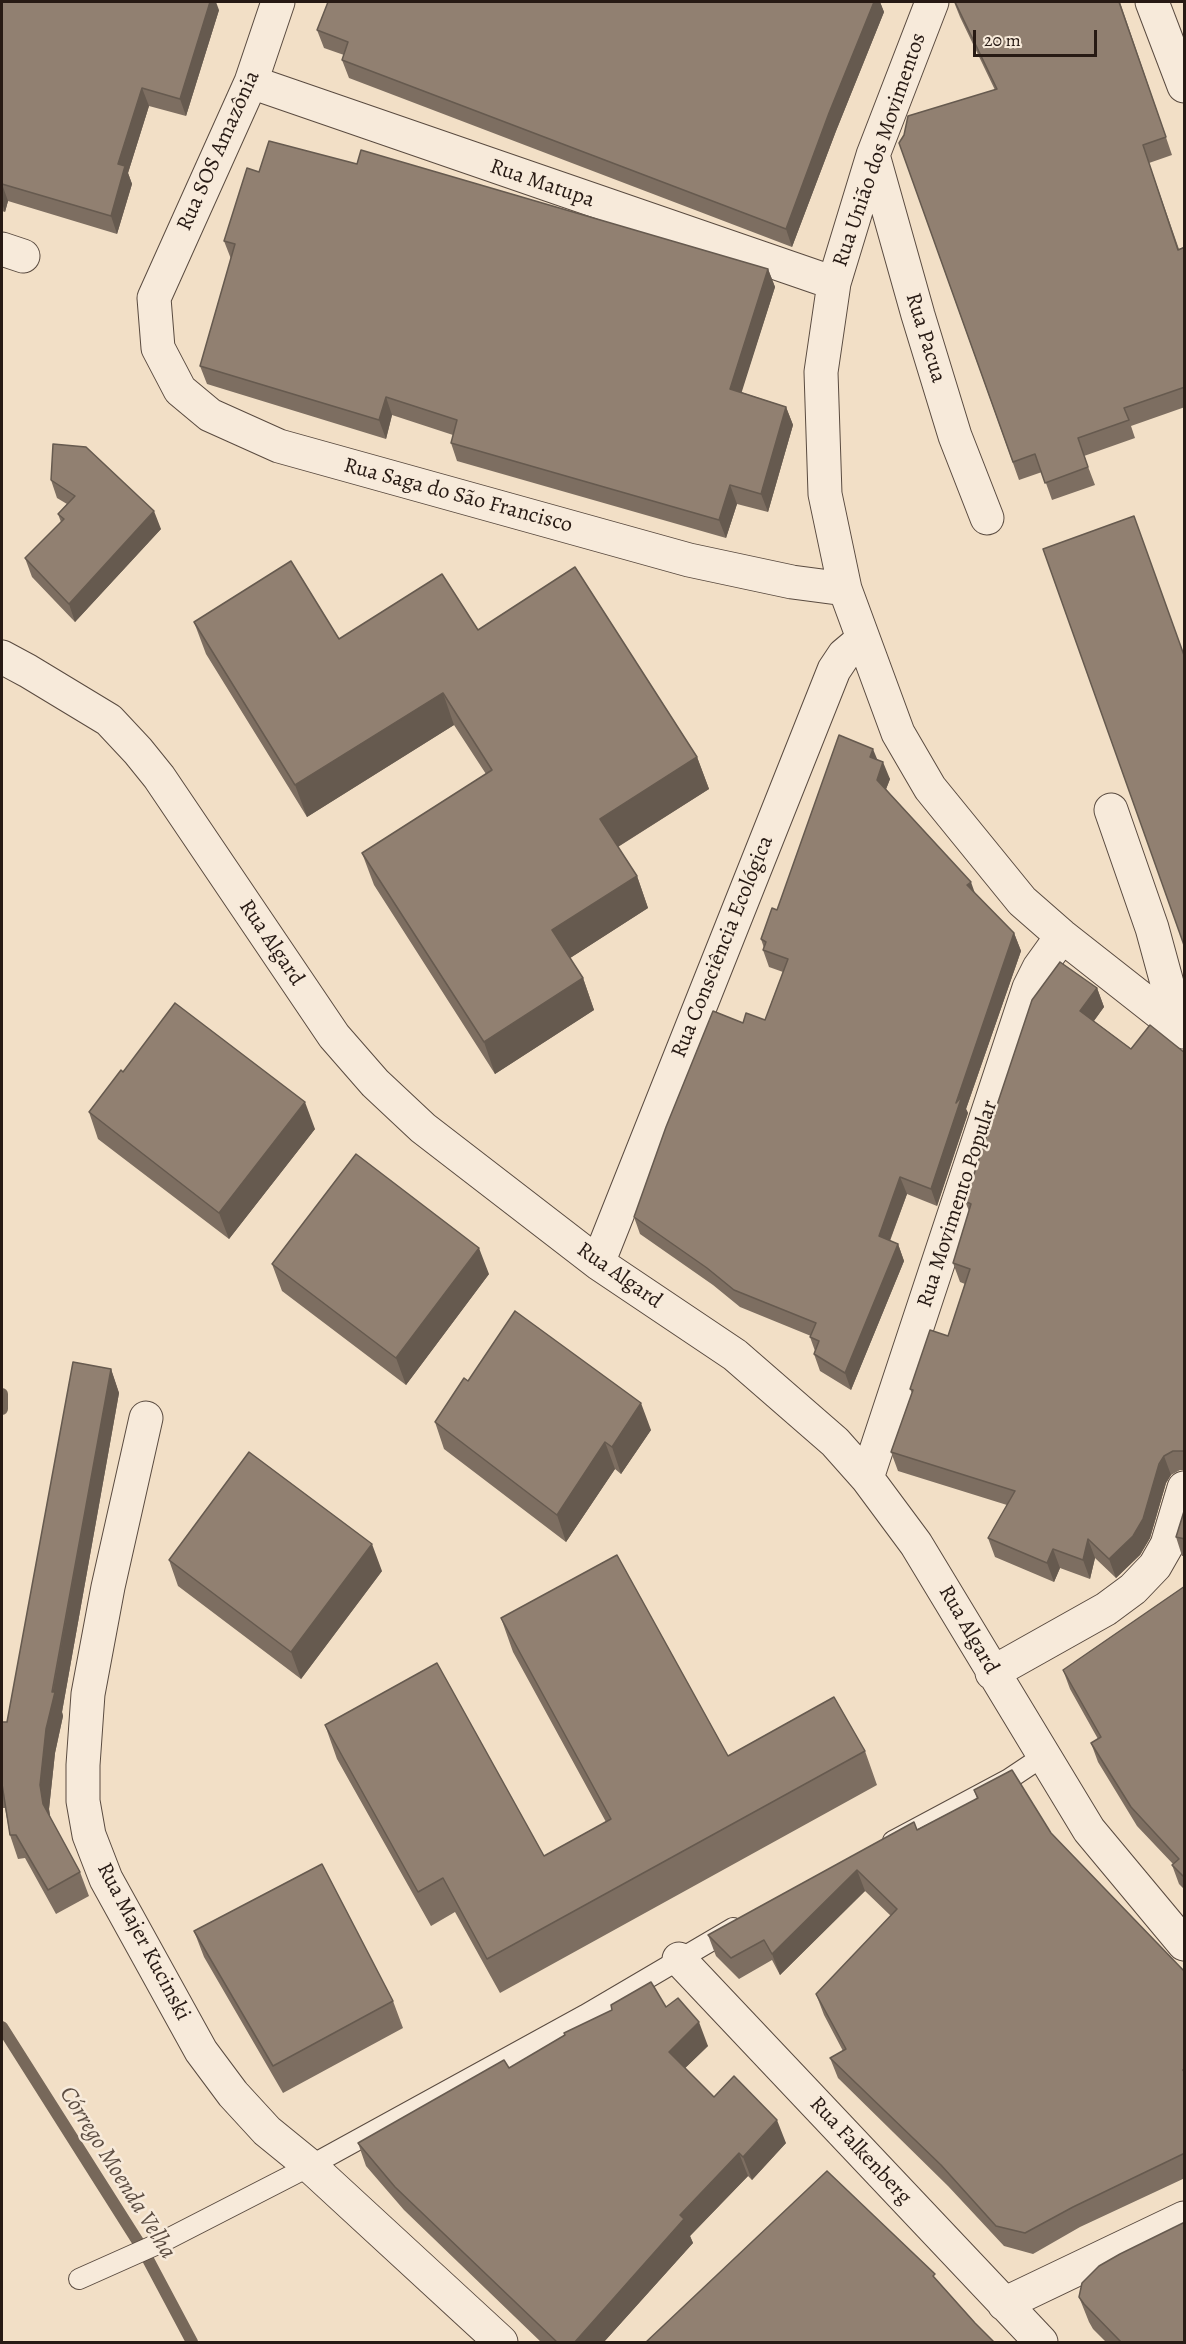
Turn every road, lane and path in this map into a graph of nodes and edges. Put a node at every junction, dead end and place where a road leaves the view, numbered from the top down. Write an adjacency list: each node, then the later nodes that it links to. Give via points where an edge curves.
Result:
1 (932, 2): 6 (street, Rua União dos Movimentos)
2 (1152, 2): 5 (street)
3 (269, 4): 4 (street, Rua SOS Amazônia)
4 (251, 82): 7 (street, Rua Matupa); 8 (street, Rua SOS Amazônia)
5 (1185, 86)
6 (873, 155): 7 (street, Rua União dos Movimentos); 9 (street, Rua Pacua, via 955,436)
7 (834, 283): 10 (street, Rua União dos Movimentos, via 821,372 825,494)
8 (154, 298): 10 (street, Rua Saga do São Francisco, via 158,348 180,390 210,415 279,446 689,560)
9 (987, 518)
10 (845, 589): 11 (street, Rua União dos Movimentos)
11 (863, 639): 14 (street, Rua União dos Movimentos, via 898,733 930,788 1022,901); 16 (street, Rua Consciência Ecológica, via 844,655 818,708)
12 (2, 657): 16 (street, Rua Algard, via 109,720 138,751 334,1036 375,1083 423,1128)
13 (1111, 810): 15 (street)
14 (1062, 936): 15 (street, Rua União dos Movimentos); 18 (street, Rua Movimento Popular, via 1029,988)
15 (1182, 1029)
16 (598, 1263): 18 (street, Rua Algard, via 735,1355 835,1442)
17 (146, 1418): 26 (street, Rua Majer Kucinski, via 88,1694 83,1801 89,1835 106,1879 201,2051 267,2131)
18 (867, 1478): 20 (street, Rua Algard, via 916,1544)
19 (1185, 1488): 20 (street, via 1167,1545 1155,1566 1133,1589 1106,1610)
20 (992, 1673): 21 (street, Rua Algard)
21 (1045, 1755): 22 (lane, via 1009,1779); 24 (street, Rua Algard, via 1089,1830)
22 (871, 1852)
23 (749, 1920): 25 (lane)
24 (1185, 1944)
25 (679, 1959): 26 (lane); 29 (street, Rua Falkenberg)
26 (310, 2166): 28 (lane, via 162,2242); 30 (street, Rua Majer Kucinski)
27 (1185, 2218): 29 (street)
28 (79, 2279)
29 (1004, 2304): 31 (street, Rua Falkenberg)
30 (501, 2343)
31 (1041, 2343)

